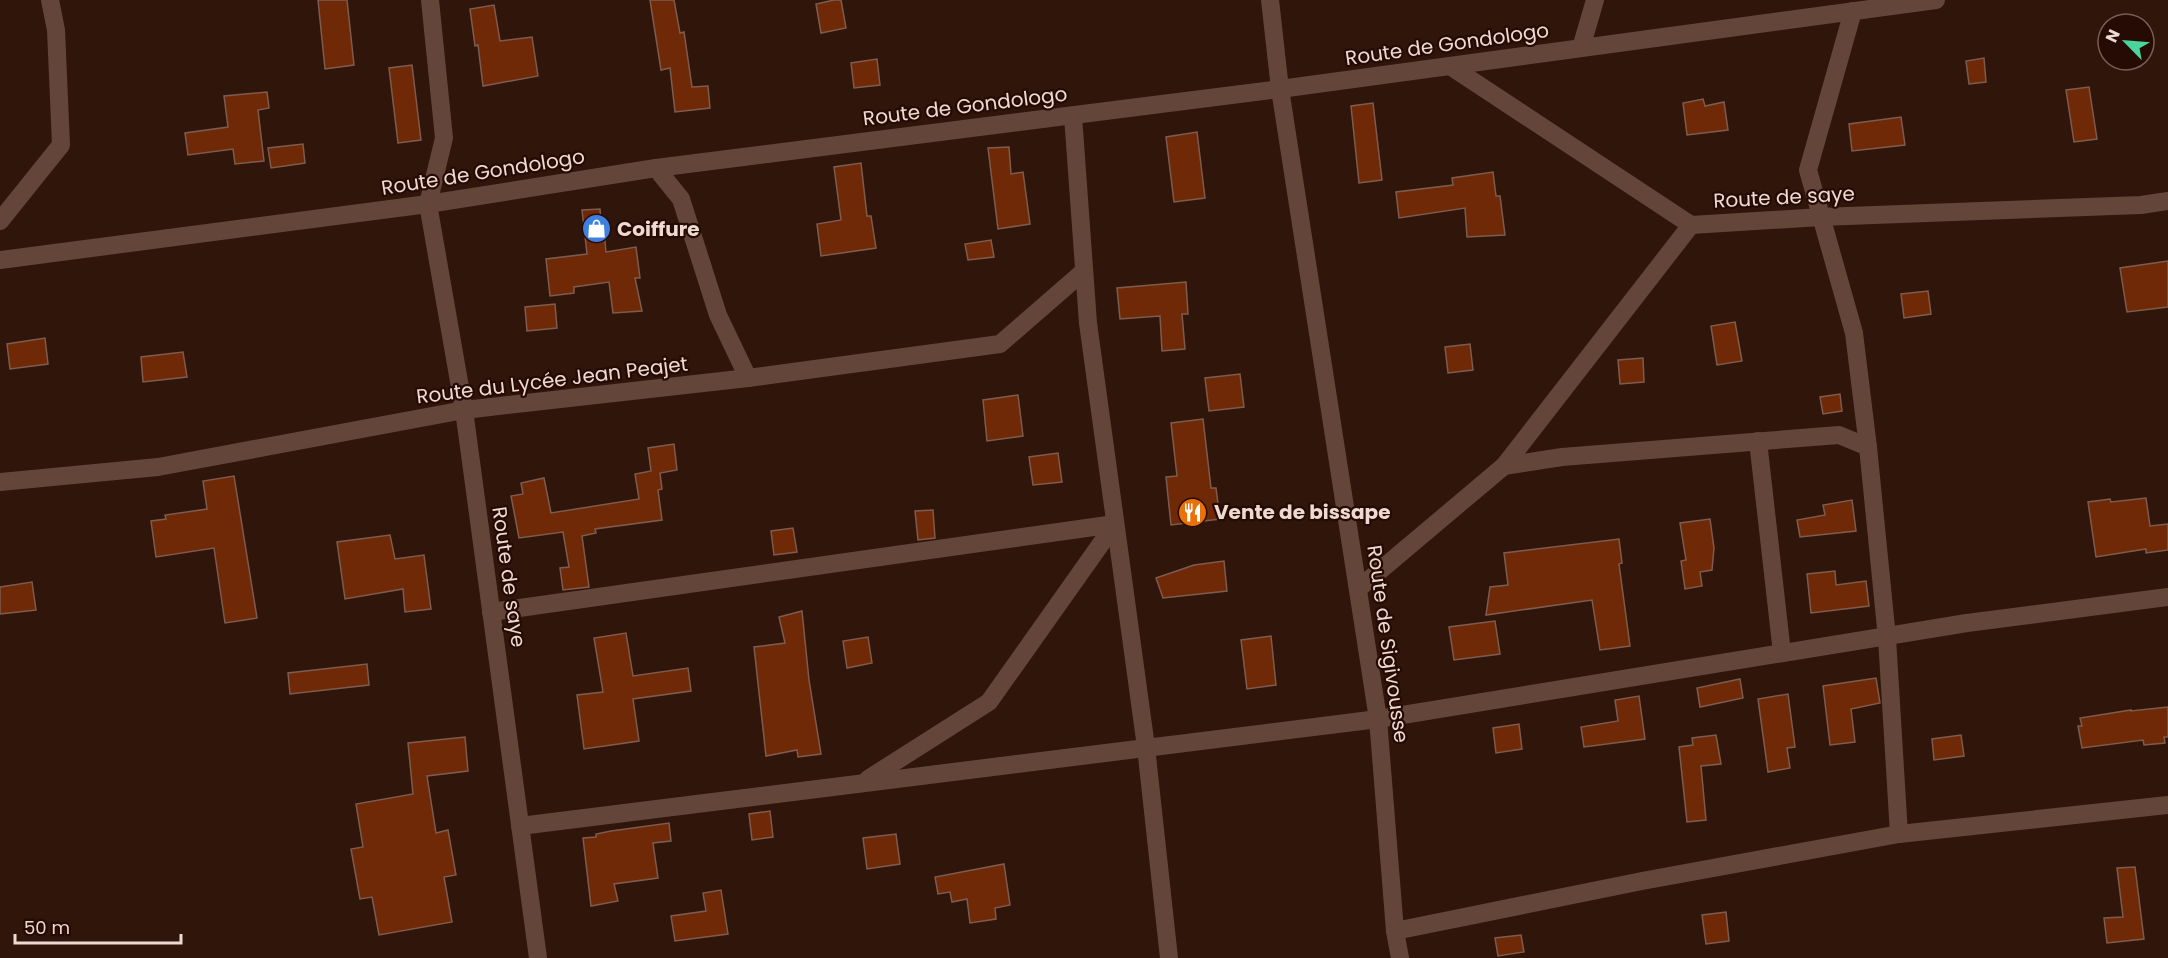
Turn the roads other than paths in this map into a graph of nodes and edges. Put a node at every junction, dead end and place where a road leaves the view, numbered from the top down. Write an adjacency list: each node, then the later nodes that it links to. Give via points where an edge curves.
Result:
1 (50, 0): 15 (street, via 56,30 61,145)
2 (430, 0): 13 (street, via 444,138)
3 (1270, 0): 9 (street, Route de Sigivousse)
4 (1595, 0): 7 (street)
5 (1936, 0): 6 (street, Route de Gondologo)
6 (1853, 11): 7 (street, Route de Gondologo); 14 (street, via 1808,170)
7 (1581, 48): 8 (street, Route de Gondologo)
8 (1450, 66): 9 (street, Route de Gondologo); 16 (street, Route de saye)
9 (1280, 89): 10 (street, Route de Gondologo); 26 (street, Route de Sigivousse)
10 (1072, 116): 11 (street, Route de Gondologo); 18 (street)
11 (656, 168): 13 (street, Route de Gondologo); 19 (street, via 681,199 718,315)
12 (2168, 201): 14 (street, Route de saye)
13 (428, 204): 17 (street, Route de Gondologo); 20 (street, Route de saye)
14 (1821, 217): 16 (street, Route de saye); 22 (street, via 1854,333)
15 (0, 221)
16 (1691, 225): 23 (street)
17 (0, 260)
18 (1084, 271): 19 (street, Route du Lycée Jean Peajet, via 1000,344); 25 (street)
19 (748, 378): 20 (street, Route du Lycée Jean Peajet)
20 (464, 410): 24 (street, Route du Lycée Jean Peajet, via 158,467); 28 (street, Route de saye)
21 (1758, 441): 22 (street, via 1839,435); 23 (street, via 1562,457); 30 (street)
22 (1868, 447): 29 (street)
23 (1504, 466): 26 (street)
24 (0, 482)
25 (1115, 524): 28 (street); 32 (street); 33 (street, via 989,702)
26 (1358, 588): 31 (street, Route de Sigivousse)
27 (2168, 597): 29 (street, via 1967,623)
28 (491, 612): 35 (street, Route de saye)
29 (1887, 638): 30 (street); 36 (street)
30 (1782, 653): 31 (street)
31 (1378, 719): 32 (street); 37 (street, Route de Sigivousse)
32 (1146, 747): 33 (street); 39 (street)
33 (862, 783): 35 (street)
34 (2168, 805): 36 (street)
35 (520, 826): 38 (street, Route de saye)
36 (1899, 834): 37 (street, via 1642,880)
37 (1395, 931): 40 (street, Route de Sigivousse)
38 (538, 958)
39 (1169, 958)
40 (1400, 958)

